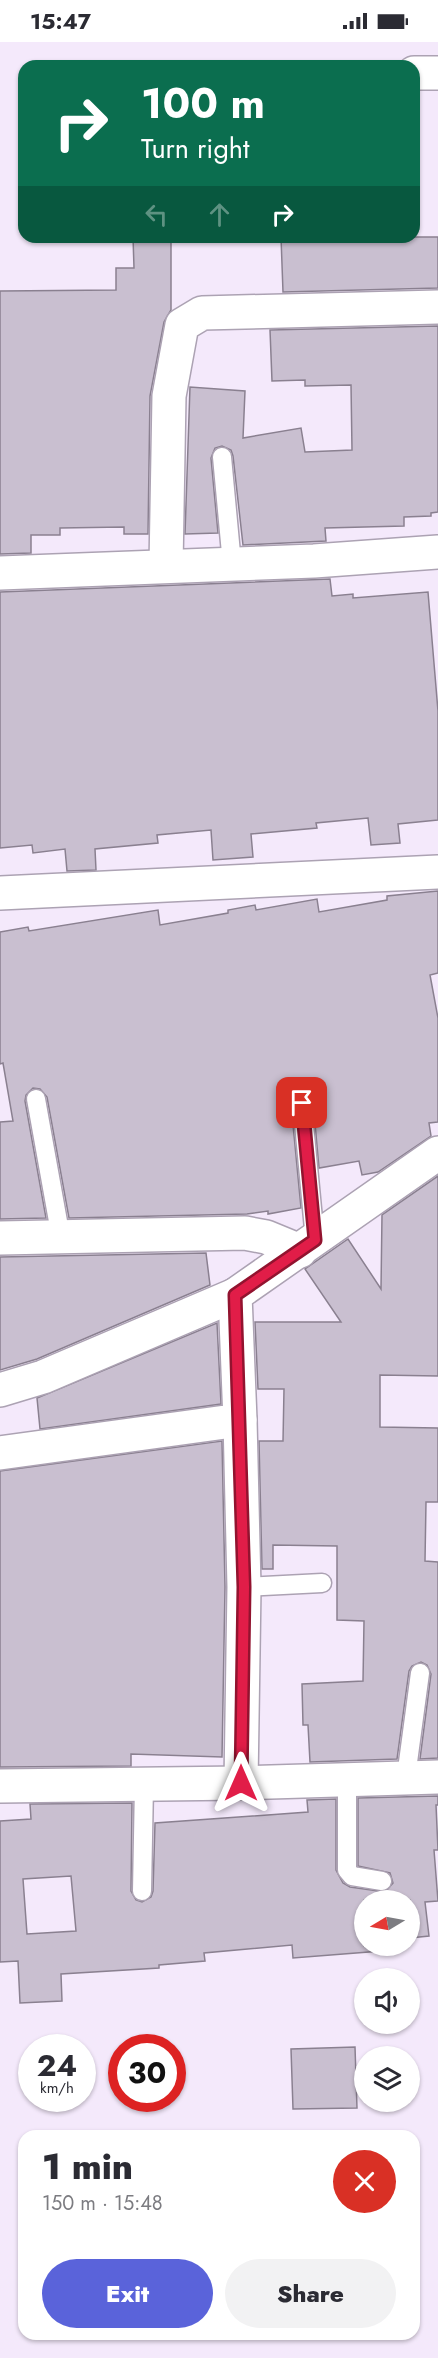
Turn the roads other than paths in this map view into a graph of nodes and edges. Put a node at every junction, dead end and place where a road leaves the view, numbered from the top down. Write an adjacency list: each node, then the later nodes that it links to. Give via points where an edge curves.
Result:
1 (420, 73): 2 (street)
2 (438, 73)
3 (438, 307): 7 (street, via 202,313 182,325 169,396)
4 (222, 457): 6 (lane)
5 (438, 552): 6 (street)
6 (232, 564): 7 (street)
7 (166, 567): 8 (street)
8 (0, 573)
9 (438, 872): 10 (street)
10 (0, 893)
11 (36, 1098): 15 (lane)
12 (302, 1103): 16 (lane)
13 (438, 1153): 16 (street)
14 (0, 1238): 15 (street)
15 (61, 1238): 16 (street, via 245,1233)
16 (308, 1245): 17 (street)
17 (235, 1295): 18 (street, via 43,1377); 19 (street)
18 (0, 1390)
19 (240, 1420): 20 (street); 22 (street)
20 (0, 1454)
21 (322, 1582): 22 (lane)
22 (244, 1587): 27 (street)
23 (420, 1673): 24 (lane)
24 (405, 1777): 25 (street); 26 (street)
25 (438, 1777)
26 (347, 1779): 27 (street); 30 (lane, via 347,1870 352,1876)
27 (241, 1783): 28 (street)
28 (144, 1784): 29 (street); 31 (lane)
29 (0, 1786)
30 (382, 1881)
31 (142, 1891)

